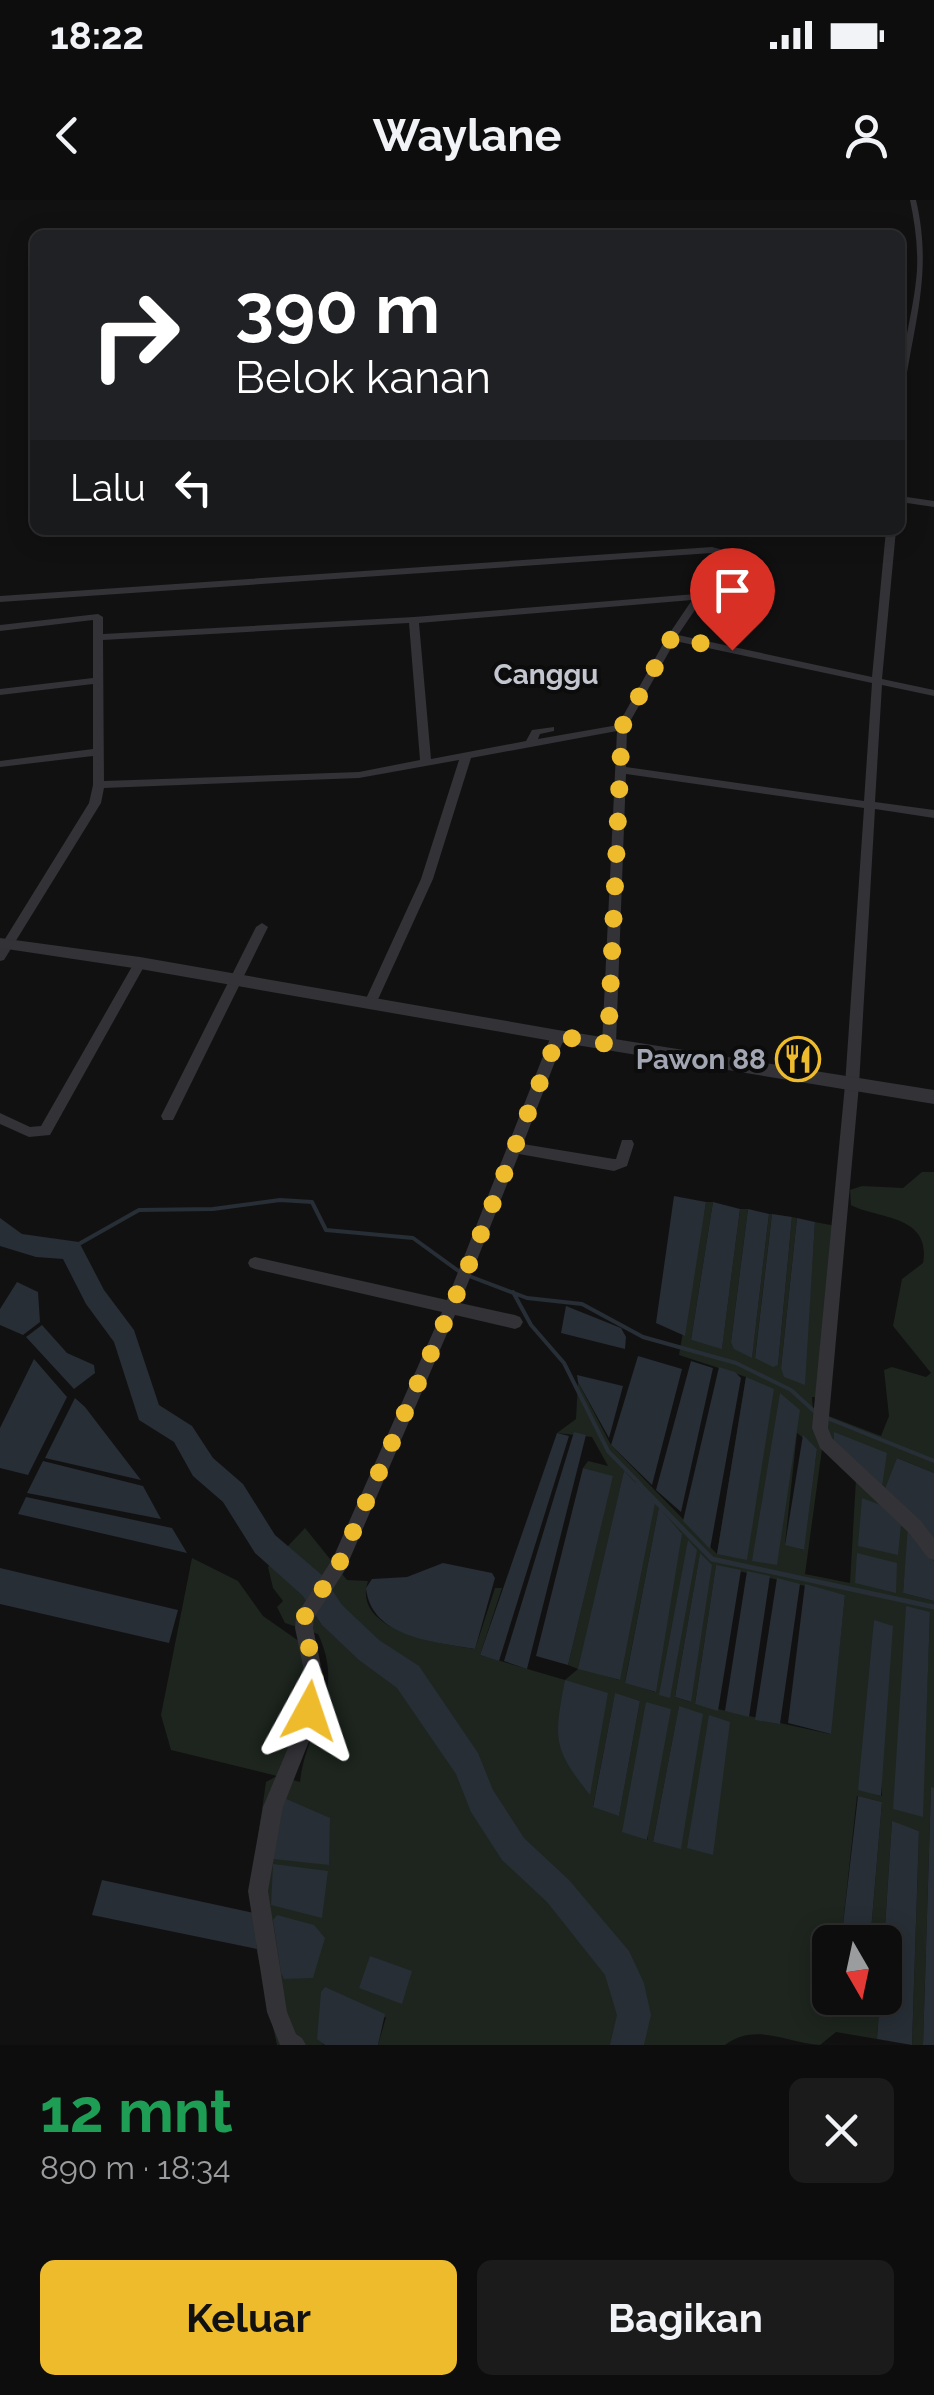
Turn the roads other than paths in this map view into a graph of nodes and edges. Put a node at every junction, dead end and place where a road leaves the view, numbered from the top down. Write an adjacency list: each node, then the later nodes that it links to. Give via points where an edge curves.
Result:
1 (913, 200): 2 (street, via 927,239 927,264)
2 (905, 368)
3 (905, 500): 4 (street)
4 (934, 504)
5 (891, 535): 15 (street)
6 (95, 590): 7 (street, via 721,552 723,561); 8 (street); 9 (street)
7 (698, 597): 10 (street); 13 (street)
8 (0, 599)
9 (98, 617): 11 (street); 12 (street)
10 (414, 620): 12 (street); 24 (street)
11 (0, 628)
12 (98, 637): 14 (street)
13 (672, 637): 15 (street); 18 (street)
14 (97, 681): 16 (street); 21 (street)
15 (877, 681): 17 (street); 27 (street)
16 (0, 692)
17 (934, 693)
18 (622, 727): 20 (street); 25 (street)
19 (550, 729): 20 (street, via 534,733)
20 (530, 744): 22 (street)
21 (99, 752): 23 (street); 26 (street)
22 (466, 756): 24 (street); 33 (street, via 427,879)
23 (0, 764)
24 (426, 764): 26 (street, via 314,779)
25 (622, 770): 27 (street); 35 (street)
26 (99, 785): 30 (street, via 87,821)
27 (869, 804): 28 (street); 36 (street)
28 (934, 814)
29 (262, 927): 32 (street)
30 (2, 948): 31 (street)
31 (140, 962): 32 (street); 39 (street, via 48,1128 30,1132)
32 (237, 980): 33 (street); 38 (street)
33 (370, 1003): 34 (street)
34 (558, 1036): 35 (street); 41 (street)
35 (608, 1044): 36 (street)
36 (852, 1084): 37 (street); 45 (street, via 820,1416 824,1440)
37 (934, 1096)
38 (168, 1116)
39 (0, 1118)
40 (627, 1144): 41 (street, via 622,1162 614,1165)
41 (517, 1148): 43 (street)
42 (254, 1263): 43 (street)
43 (451, 1307): 44 (street); 46 (street, via 339,1564 304,1628 316,1685 273,1807 258,1891 277,2012)
44 (516, 1322)
45 (934, 1552)
46 (295, 2045)

